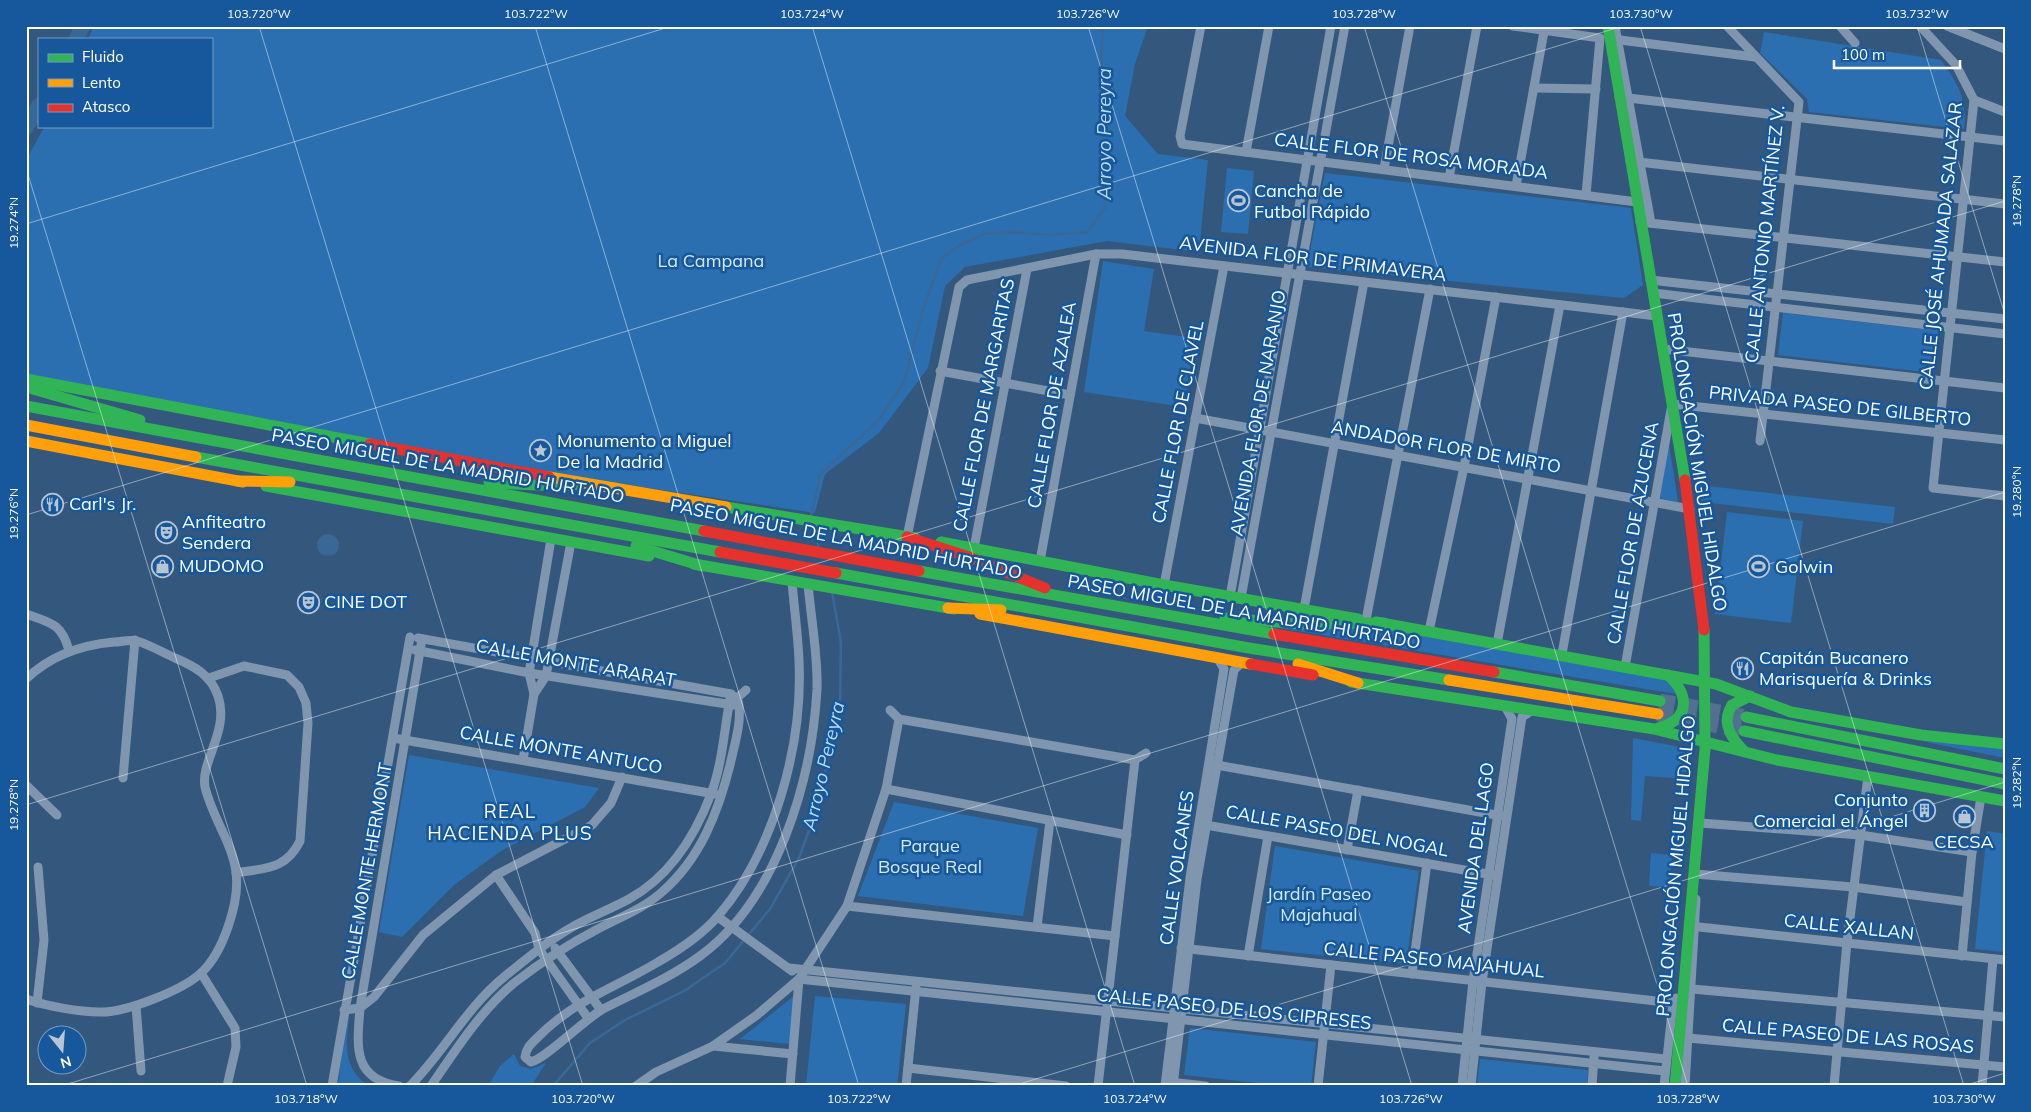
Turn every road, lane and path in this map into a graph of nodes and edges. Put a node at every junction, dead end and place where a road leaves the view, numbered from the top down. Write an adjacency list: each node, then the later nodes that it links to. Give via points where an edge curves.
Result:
1 (1201, 26): 27 (street, CALLE FLOR DE ROSA MORADA, via 1180,136 1182,144)
2 (1269, 26): 27 (street)
3 (1331, 26): 28 (street, AVENIDA FLOR DE NARANJO)
4 (1344, 26): 29 (street, AVENIDA FLOR DE NARANJO)
5 (1410, 26): 31 (street)
6 (1477, 26): 32 (street)
7 (1513, 26): 14 (street)
8 (1608, 26): 15 (main road, PROLONGACIÓN MIGUEL HIDALGO)
9 (1615, 26): 15 (street)
10 (1727, 26): 18 (street, CALLE ANTONIO MARTÍNEZ V.)
11 (1840, 26): 16 (street)
12 (1920, 26): 22 (street, CALLE JOSÉ AHUMADA SALAZAR, via 1956,64)
13 (1947, 26): 17 (street)
14 (1544, 28): 15 (street); 19 (street)
15 (1609, 39): 18 (street); 20 (street); 21 (main road, PROLONGACIÓN MIGUEL HIDALGO)
16 (1855, 42)
17 (2005, 49)
18 (1755, 57): 24 (street, CALLE ANTONIO MARTÍNEZ V., via 1799,102)
19 (1534, 88): 20 (street); 34 (street)
20 (1596, 89): 35 (street)
21 (1623, 98): 24 (street); 30 (main road, PROLONGACIÓN MIGUEL HIDALGO)
22 (1974, 100): 23 (street); 25 (street, CALLE JOSÉ AHUMADA SALAZAR)
23 (2005, 112)
24 (1797, 118): 25 (street); 33 (street, CALLE ANTONIO MARTÍNEZ V.)
25 (1970, 138): 26 (street); 36 (street, CALLE JOSÉ AHUMADA SALAZAR)
26 (2005, 141)
27 (1246, 152): 28 (street, CALLE FLOR DE ROSA MORADA)
28 (1308, 160): 29 (street, CALLE FLOR DE ROSA MORADA); 46 (street, AVENIDA FLOR DE NARANJO)
29 (1320, 161): 31 (street, CALLE FLOR DE ROSA MORADA); 47 (street, AVENIDA FLOR DE NARANJO)
30 (1635, 161): 33 (street); 37 (main road, PROLONGACIÓN MIGUEL HIDALGO); 39 (street)
31 (1384, 169): 32 (street, CALLE FLOR DE ROSA MORADA)
32 (1449, 178): 34 (street, CALLE FLOR DE ROSA MORADA)
33 (1790, 179): 36 (street); 40 (street, CALLE ANTONIO MARTÍNEZ V.)
34 (1516, 186): 35 (street, CALLE FLOR DE ROSA MORADA)
35 (1586, 195): 37 (street, CALLE FLOR DE ROSA MORADA)
36 (1964, 199): 38 (street); 42 (street, CALLE JOSÉ AHUMADA SALAZAR)
37 (1637, 202): 39 (main road, PROLONGACIÓN MIGUEL HIDALGO)
38 (2005, 204)
39 (1646, 223): 40 (street); 48 (main road, PROLONGACIÓN MIGUEL HIDALGO)
40 (1783, 238): 42 (street); 52 (street, CALLE ANTONIO MARTÍNEZ V.)
41 (1096, 254): 44 (street, AVENIDA FLOR DE PRIMAVERA); 45 (street, AVENIDA FLOR DE PRIMAVERA); 70 (street, CALLE FLOR DE AZALEA)
42 (1958, 257): 43 (street); 57 (street, CALLE JOSÉ AHUMADA SALAZAR)
43 (2005, 262)
44 (1224, 266): 46 (street, AVENIDA FLOR DE PRIMAVERA); 74 (street, CALLE FLOR DE CLAVEL)
45 (1027, 269): 64 (street, AVENIDA FLOR DE PRIMAVERA, via 967,280 959,287); 67 (street, CALLE FLOR DE MARGARITAS)
46 (1288, 273): 47 (street, AVENIDA FLOR DE PRIMAVERA); 76 (street, AVENIDA FLOR DE NARANJO)
47 (1300, 274): 49 (street, AVENIDA FLOR DE PRIMAVERA); 77 (street, AVENIDA FLOR DE NARANJO)
48 (1650, 280): 51 (main road, PROLONGACIÓN MIGUEL HIDALGO); 52 (street)
49 (1364, 282): 50 (street, AVENIDA FLOR DE PRIMAVERA); 83 (street)
50 (1430, 289): 53 (street, AVENIDA FLOR DE PRIMAVERA); 84 (street)
51 (1653, 294): 55 (street); 58 (main road, PROLONGACIÓN MIGUEL HIDALGO)
52 (1777, 294): 55 (street, CALLE ANTONIO MARTÍNEZ V.); 57 (street)
53 (1496, 297): 54 (street, AVENIDA FLOR DE PRIMAVERA); 85 (street)
54 (1560, 304): 56 (street, AVENIDA FLOR DE PRIMAVERA); 86 (street)
55 (1775, 308): 60 (street); 63 (street, CALLE ANTONIO MARTÍNEZ V.)
56 (1623, 312): 58 (street, AVENIDA FLOR DE PRIMAVERA); 91 (street)
57 (1952, 313): 59 (street); 60 (street, CALLE JOSÉ AHUMADA SALAZAR)
58 (1657, 316): 62 (main road, PROLONGACIÓN MIGUEL HIDALGO)
59 (2005, 319)
60 (1950, 327): 61 (street); 66 (street, CALLE JOSÉ AHUMADA SALAZAR)
61 (2005, 334)
62 (1663, 349): 63 (street); 71 (main road, PROLONGACIÓN MIGUEL HIDALGO)
63 (1769, 361): 66 (street); 73 (street, CALLE ANTONIO MARTÍNEZ V.)
64 (940, 371): 67 (street); 96 (street)
65 (26, 379): 90 (main road)
66 (1944, 381): 69 (street); 79 (street, CALLE JOSÉ AHUMADA SALAZAR)
67 (1005, 383): 70 (street); 99 (street, CALLE FLOR DE MARGARITAS)
68 (26, 387): 78 (main road, via 121,413)
69 (2005, 388)
70 (1070, 395): 100 (street, CALLE FLOR DE AZALEA)
71 (1672, 404): 73 (street, PRIVADA PASEO DE GILBERTO); 93 (street, CALLE FLOR DE AZUCENA); 94 (main road, PROLONGACIÓN MIGUEL HIDALGO)
72 (26, 406): 78 (main road, PASEO MIGUEL DE LA MADRID HURTADO)
73 (1763, 414): 79 (street, PRIVADA PASEO DE GILBERTO); 82 (street, CALLE ANTONIO MARTÍNEZ V.)
74 (1195, 418): 76 (street, ANDADOR FLOR DE MIRTO); 104 (street, CALLE FLOR DE CLAVEL)
75 (26, 425): 88 (main road, PASEO MIGUEL DE LA MADRID HURTADO)
76 (1260, 430): 77 (street, ANDADOR FLOR DE MIRTO); 105 (street, AVENIDA FLOR DE NARANJO)
77 (1271, 432): 83 (street, ANDADOR FLOR DE MIRTO); 105 (street, AVENIDA FLOR DE NARANJO)
78 (172, 433): 89 (main road, PASEO MIGUEL DE LA MADRID HURTADO)
79 (1939, 433): 81 (street, PRIVADA PASEO DE GILBERTO); 92 (street, CALLE JOSÉ AHUMADA SALAZAR, via 1933,488)
80 (26, 440): 87 (main road)
81 (2005, 440)
82 (1760, 441)
83 (1334, 443): 84 (street, ANDADOR FLOR DE MIRTO); 109 (street)
84 (1398, 455): 85 (street, ANDADOR FLOR DE MIRTO); 113 (street)
85 (1464, 467): 86 (street, ANDADOR FLOR DE MIRTO); 116 (street)
86 (1526, 479): 91 (street, ANDADOR FLOR DE MIRTO); 120 (street)
87 (237, 481): 88 (main road); 97 (main road)
88 (340, 484): 95 (main road, PASEO MIGUEL DE LA MADRID HURTADO)
89 (457, 484): 90 (main road); 106 (main road, PASEO MIGUEL DE LA MADRID HURTADO)
90 (582, 484): 96 (main road)
91 (1591, 491): 93 (street, ANDADOR FLOR DE MIRTO); 125 (street)
92 (2005, 496)
93 (1656, 502): 94 (street, ANDADOR FLOR DE MIRTO); 132 (street, CALLE FLOR DE AZUCENA)
94 (1690, 509): 138 (main road, PROLONGACIÓN MIGUEL HIDALGO, via 1705,638)
95 (560, 524): 101 (main road); 111 (main road, PASEO MIGUEL DE LA MADRID HURTADO)
96 (907, 537): 99 (main road); 106 (main road, via 969,557)
97 (551, 539): 98 (main road); 107 (street)
98 (571, 542): 101 (main road); 110 (street)
99 (974, 548): 100 (main road)
100 (1040, 561): 104 (main road)
101 (702, 566): 102 (main road)
102 (792, 582): 103 (main road); 129 (street)
103 (808, 584): 108 (main road); 128 (street)
104 (1164, 585): 105 (main road)
105 (1236, 597): 109 (main road)
106 (1077, 600): 114 (main road, PASEO MIGUEL DE LA MADRID HURTADO)
107 (540, 608): 110 (street); 127 (street)
108 (948, 608): 111 (main road); 126 (main road)
109 (1304, 609): 113 (main road)
110 (558, 611): 130 (street)
111 (1055, 612): 122 (main road, PASEO MIGUEL DE LA MADRID HURTADO)
112 (26, 614): 123 (street, via 52,624 64,634)
113 (1366, 620): 115 (main road)
114 (1202, 623): 115 (main road, via 1226,618 1301,624); 146 (main road, PASEO MIGUEL DE LA MADRID HURTADO)
115 (1384, 623): 116 (main road)
116 (1429, 631): 120 (main road)
117 (407, 633): 118 (street, CALLE MONTE ARARAT); 121 (street, CALLE MONTE HERMONT)
118 (422, 639): 124 (street, CALLE MONTE HERMONT); 127 (street, CALLE MONTE ARARAT)
119 (135, 640): 123 (street); 136 (street, via 193,666); 168 (street)
120 (1497, 644): 125 (main road)
121 (408, 648): 124 (street, CALLE MONTE ARARAT); 157 (street, CALLE MONTE HERMONT)
122 (1249, 648): 139 (main road); 151 (main road, PASEO MIGUEL DE LA MADRID HURTADO)
123 (69, 650): 137 (street, via 36,669)
124 (420, 651): 133 (street, CALLE MONTE ARARAT); 158 (street, CALLE MONTE HERMONT)
125 (1562, 654): 132 (main road)
126 (1217, 657): 131 (main road); 154 (street, CALLE VOLCANES, via 1224,668)
127 (532, 659): 130 (street, CALLE MONTE ARARAT); 133 (street)
128 (816, 659): 129 (street); 141 (street)
129 (799, 661): 140 (street)
130 (549, 662): 135 (street); 145 (street, CALLE MONTE ARARAT)
131 (1243, 662): 139 (main road); 154 (street, CALLE VOLCANES, via 1234,670)
132 (1625, 667): 134 (main road)
133 (529, 673): 135 (street, CALLE MONTE ARARAT); 143 (street)
134 (1668, 674): 138 (main road); 155 (main road, via 1681,688 1682,712 1671,724)
135 (546, 676): 143 (street); 147 (street, CALLE MONTE ARARAT)
136 (209, 678): 191 (street, via 219,696 221,718 216,745 205,774 205,786 230,846); 191 (street, via 244,666 287,675 299,687 306,703 308,723 300,841 294,854 280,865)
137 (26, 679)
138 (1706, 682): 144 (main road); 159 (main road, PROLONGACIÓN MIGUEL HIDALGO)
139 (1358, 683): 148 (main road)
140 (799, 688): 141 (street); 200 (street, via 794,741 776,813 751,868)
141 (817, 688): 201 (street, via 813,738 801,794 784,842 762,884)
142 (746, 690): 145 (street)
143 (534, 694): 163 (street)
144 (1750, 696): 160 (main road, via 1791,712 1885,730); 161 (main road, via 1739,698 1726,717 1727,730 1734,742)
145 (736, 700): 147 (street); 176 (street, via 734,749)
146 (1660, 701)
147 (729, 704): 175 (street, via 723,750)
148 (1505, 706): 150 (main road); 170 (street, AVENIDA DEL LAGO, via 1512,720)
149 (890, 710): 153 (street)
150 (1531, 711): 155 (main road); 170 (street, AVENIDA DEL LAGO, via 1522,717)
151 (1658, 714)
152 (1746, 717): 166 (main road)
153 (899, 719): 164 (street); 173 (street)
154 (1219, 729): 165 (street, CALLE VOLCANES)
155 (1654, 729): 159 (main road)
156 (1744, 731): 171 (main road)
157 (393, 738): 158 (street, CALLE MONTE ANTUCO); 193 (street, CALLE MONTE HERMONT)
158 (406, 740): 163 (street, CALLE MONTE ANTUCO); 195 (street, CALLE MONTE HERMONT)
159 (1706, 741): 161 (main road); 182 (main road, PROLONGACIÓN MIGUEL HIDALGO)
160 (2005, 744)
161 (1746, 751): 167 (main road, via 1777,760)
162 (1146, 753): 164 (street)
163 (522, 760): 169 (street, CALLE MONTE ANTUCO)
164 (1136, 760): 184 (street)
165 (1213, 765): 174 (street); 183 (street, CALLE VOLCANES)
166 (2005, 768)
167 (1868, 776): 177 (main road); 185 (street)
168 (123, 778)
169 (622, 778): 175 (street, CALLE MONTE ANTUCO); 192 (street, via 611,803 592,825)
170 (1507, 783): 180 (street, AVENIDA DEL LAGO)
171 (2005, 784)
172 (26, 785): 179 (street)
173 (886, 790): 181 (street); 199 (street)
174 (1358, 790): 180 (street); 187 (street)
175 (712, 793): 176 (street, CALLE MONTE ANTUCO); 206 (street, via 694,833 652,883 630,899 575,925)
176 (723, 795): 210 (street, via 689,864 661,893 631,913)
177 (1981, 797): 178 (main road); 188 (street)
178 (2005, 801)
179 (57, 815)
180 (1502, 816): 194 (street, AVENIDA DEL LAGO)
181 (1050, 821): 184 (street); 202 (street)
182 (1700, 823): 185 (street); 196 (main road, PROLONGACIÓN MIGUEL HIDALGO)
183 (1203, 825): 186 (street, CALLE PASEO DEL NOGAL); 209 (street, CALLE VOLCANES)
184 (1127, 835): 205 (street)
185 (1860, 835): 188 (street); 197 (street)
186 (1268, 836): 187 (street, CALLE PASEO DEL NOGAL); 211 (street)
187 (1347, 850): 189 (street, CALLE PASEO DEL NOGAL)
188 (1972, 852): 198 (street)
189 (1427, 863): 194 (street, CALLE PASEO DEL NOGAL); 220 (street)
190 (38, 866): 229 (street, via 44,940)
191 (236, 873): 219 (street, via 227,930)
192 (496, 874): 204 (street); 233 (street, via 423,935 374,997)
193 (369, 875): 195 (street); 235 (street, CALLE MONTE HERMONT)
194 (1493, 875): 222 (street, AVENIDA DEL LAGO)
195 (382, 876): 233 (street, CALLE MONTE HERMONT)
196 (1695, 877): 197 (street); 203 (main road, PROLONGACIÓN MIGUEL HIDALGO)
197 (1853, 887): 198 (street); 207 (street)
198 (1967, 902): 212 (street)
199 (847, 906): 202 (street); 218 (street)
200 (718, 917): 201 (street); 225 (street, via 688,943 657,963)
201 (733, 927): 217 (street); 236 (street, via 701,956)
202 (1037, 927): 205 (street)
203 (1693, 927): 207 (street, CALLE XALLAN); 224 (main road, PROLONGACIÓN MIGUEL HIDALGO)
204 (535, 933): 206 (street); 208 (street)
205 (1115, 936): 227 (street)
206 (550, 941): 208 (street); 210 (street)
207 (1847, 942): 212 (street, CALLE XALLAN); 228 (street)
208 (539, 949): 214 (street); 246 (street, via 502,978)
209 (1185, 949): 211 (street, CALLE PASEO MAJAHUAL); 234 (street, CALLE VOLCANES)
210 (558, 951): 214 (street); 225 (street)
211 (1248, 956): 216 (street, CALLE PASEO MAJAHUAL)
212 (1962, 956): 213 (street, CALLE XALLAN)
213 (1993, 959): 215 (street, CALLE XALLAN); 238 (street)
214 (546, 960): 231 (street); 248 (street, via 512,985)
215 (2005, 960)
216 (1331, 965): 220 (street, CALLE PASEO MAJAHUAL); 242 (street)
217 (789, 968): 218 (street, CALLE PASEO DE LOS CIPRESES); 221 (street)
218 (805, 970): 221 (street); 223 (street, CALLE PASEO DE LOS CIPRESES)
219 (201, 974): 232 (street); 261 (street, via 235,1028 236,1047)
220 (1412, 974): 222 (street, CALLE PASEO MAJAHUAL)
221 (799, 979): 223 (street, CALLE PASEO DE LOS CIPRESES); 247 (street); 252 (street)
222 (1478, 981): 230 (street, CALLE PASEO MAJAHUAL); 245 (street, AVENIDA DEL LAGO)
223 (916, 987): 227 (street, CALLE PASEO DE LOS CIPRESES); 237 (street, CALLE PASEO DE LOS CIPRESES); 257 (street)
224 (1688, 988): 228 (street); 230 (main road, PROLONGACIÓN MIGUEL HIDALGO); 244 (street)
225 (590, 996): 231 (street); 236 (street)
226 (26, 999): 229 (street)
227 (1108, 1002): 234 (street, CALLE PASEO DE LOS CIPRESES); 237 (street)
228 (1841, 1002): 238 (street); 251 (street)
229 (37, 1003): 232 (street, via 101,1012)
230 (1678, 1004): 253 (street); 277 (main road, PROLONGACIÓN MIGUEL HIDALGO)
231 (577, 1005): 240 (street); 240 (street, via 546,1029 526,1050 525,1056 531,1062 538,1061)
232 (136, 1006): 258 (street)
233 (360, 1008): 235 (street); 263 (street, CALLE MONTE HERMONT, via 357,1049 367,1072 382,1083)
234 (1178, 1009): 241 (street, CALLE VOLCANES); 242 (street, CALLE PASEO DE LOS CIPRESES)
235 (344, 1010): 262 (street, CALLE MONTE HERMONT)
236 (601, 1010): 240 (street)
237 (1106, 1012): 241 (street, CALLE PASEO DE LOS CIPRESES); 270 (street)
238 (1988, 1016): 239 (street); 255 (street)
239 (2005, 1017)
240 (588, 1018)
241 (1177, 1019): 243 (street, CALLE PASEO DE LOS CIPRESES); 260 (street, CALLE VOLCANES)
242 (1325, 1024): 243 (street); 245 (street, CALLE PASEO DE LOS CIPRESES)
243 (1324, 1035): 249 (street, CALLE PASEO DE LOS CIPRESES); 272 (street)
244 (1688, 1038): 251 (street, CALLE PASEO DE LAS ROSAS); 278 (street)
245 (1472, 1039): 249 (street, AVENIDA DEL LAGO); 250 (street, CALLE PASEO DE LOS CIPRESES)
246 (446, 1042): 248 (street); 264 (street)
247 (713, 1046): 252 (street); 266 (street, via 656,1072)
248 (457, 1047): 265 (street)
249 (1470, 1050): 254 (street, CALLE PASEO DE LOS CIPRESES); 273 (street, AVENIDA DEL LAGO); 274 (street, AVENIDA DEL LAGO)
250 (1595, 1052): 253 (street, CALLE PASEO DE LOS CIPRESES); 254 (street)
251 (1837, 1052): 255 (street, CALLE PASEO DE LAS ROSAS); 279 (street)
252 (793, 1054): 267 (street)
253 (1666, 1059): 259 (street)
254 (1594, 1063): 259 (street, CALLE PASEO DE LOS CIPRESES); 275 (street)
255 (1984, 1065): 256 (street, CALLE PASEO DE LAS ROSAS); 280 (street)
256 (2005, 1067)
257 (908, 1068): 268 (street); 269 (street)
258 (141, 1071)
259 (1665, 1071): 276 (street)
260 (1170, 1084): 271 (street)
261 (227, 1086)
262 (332, 1086)
263 (399, 1086)
264 (410, 1086)
265 (431, 1086)
266 (636, 1086)
267 (790, 1086)
268 (906, 1086)
269 (1066, 1086)
270 (1098, 1086)
271 (1206, 1086)
272 (1318, 1086)
273 (1462, 1086)
274 (1471, 1086)
275 (1592, 1086)
276 (1664, 1086)
277 (1675, 1086)
278 (1685, 1086)
279 (1834, 1086)
280 (1982, 1086)

